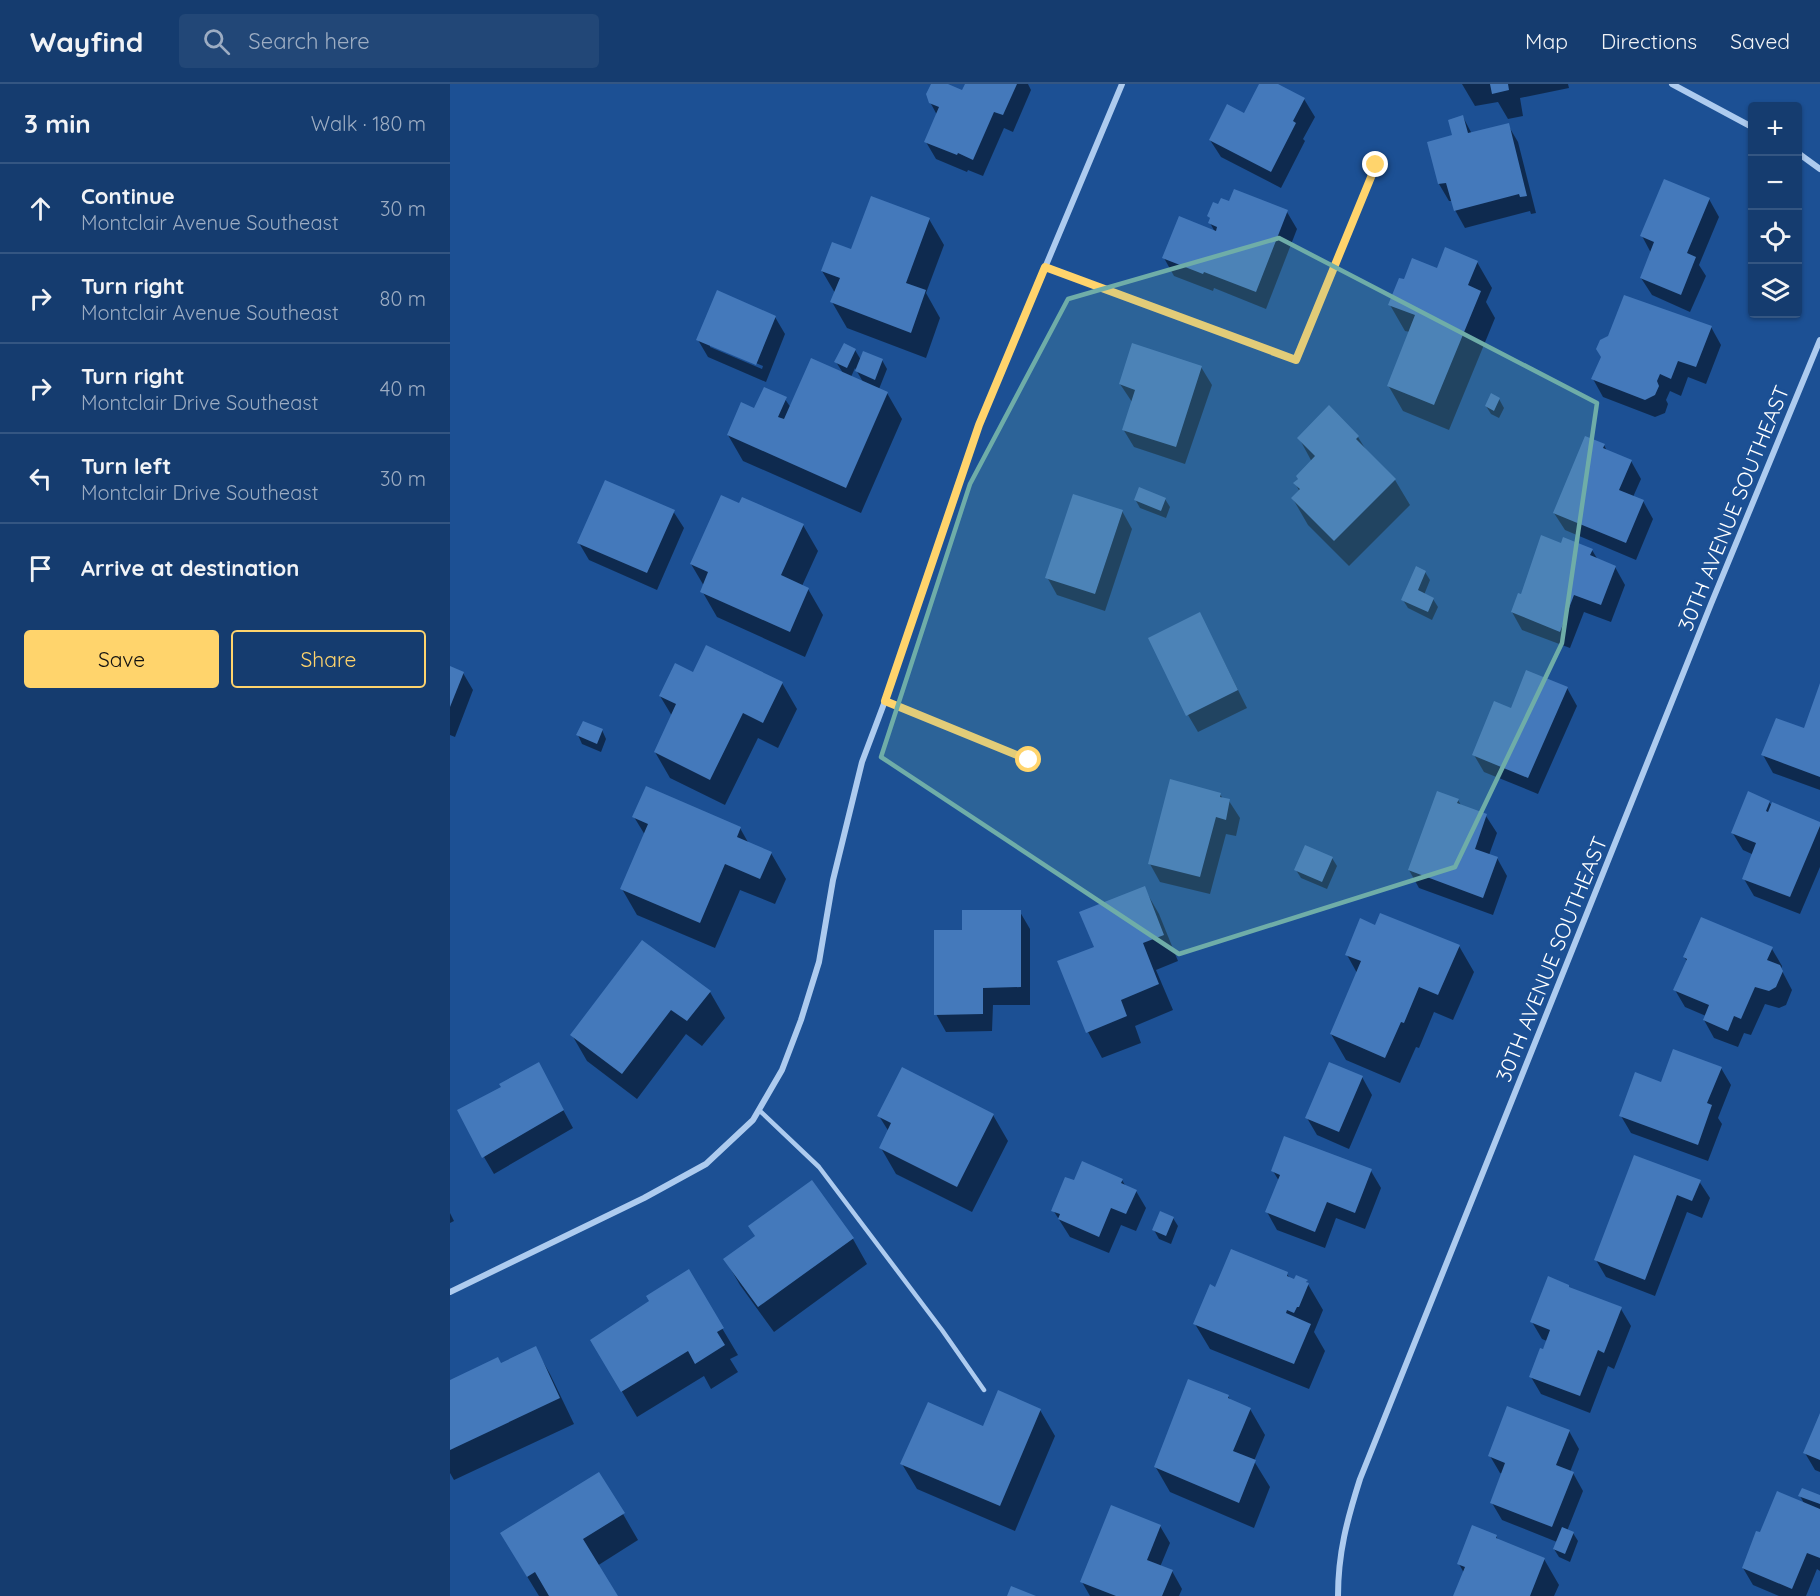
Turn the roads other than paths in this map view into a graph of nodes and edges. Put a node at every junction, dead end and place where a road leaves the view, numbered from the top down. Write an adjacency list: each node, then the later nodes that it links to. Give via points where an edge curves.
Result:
1 (1122, 84): 7 (street)
2 (1672, 84): 3 (street)
3 (1748, 125)
4 (1801, 156): 6 (street)
5 (1376, 165): 7 (street, via 1296,360)
6 (1820, 169)
7 (1045, 267): 9 (street, via 979,425)
8 (1820, 340): 14 (street, 30TH AVENUE SOUTHEAST, via 1360,1479 1344,1529)
9 (885, 701): 10 (street); 11 (street, via 862,762 833,880 819,962 782,1070)
10 (1029, 760)
11 (759, 1110): 12 (street, via 706,1164); 13 (lane, via 819,1167)
12 (450, 1292)
13 (984, 1390)
14 (1338, 1596)

